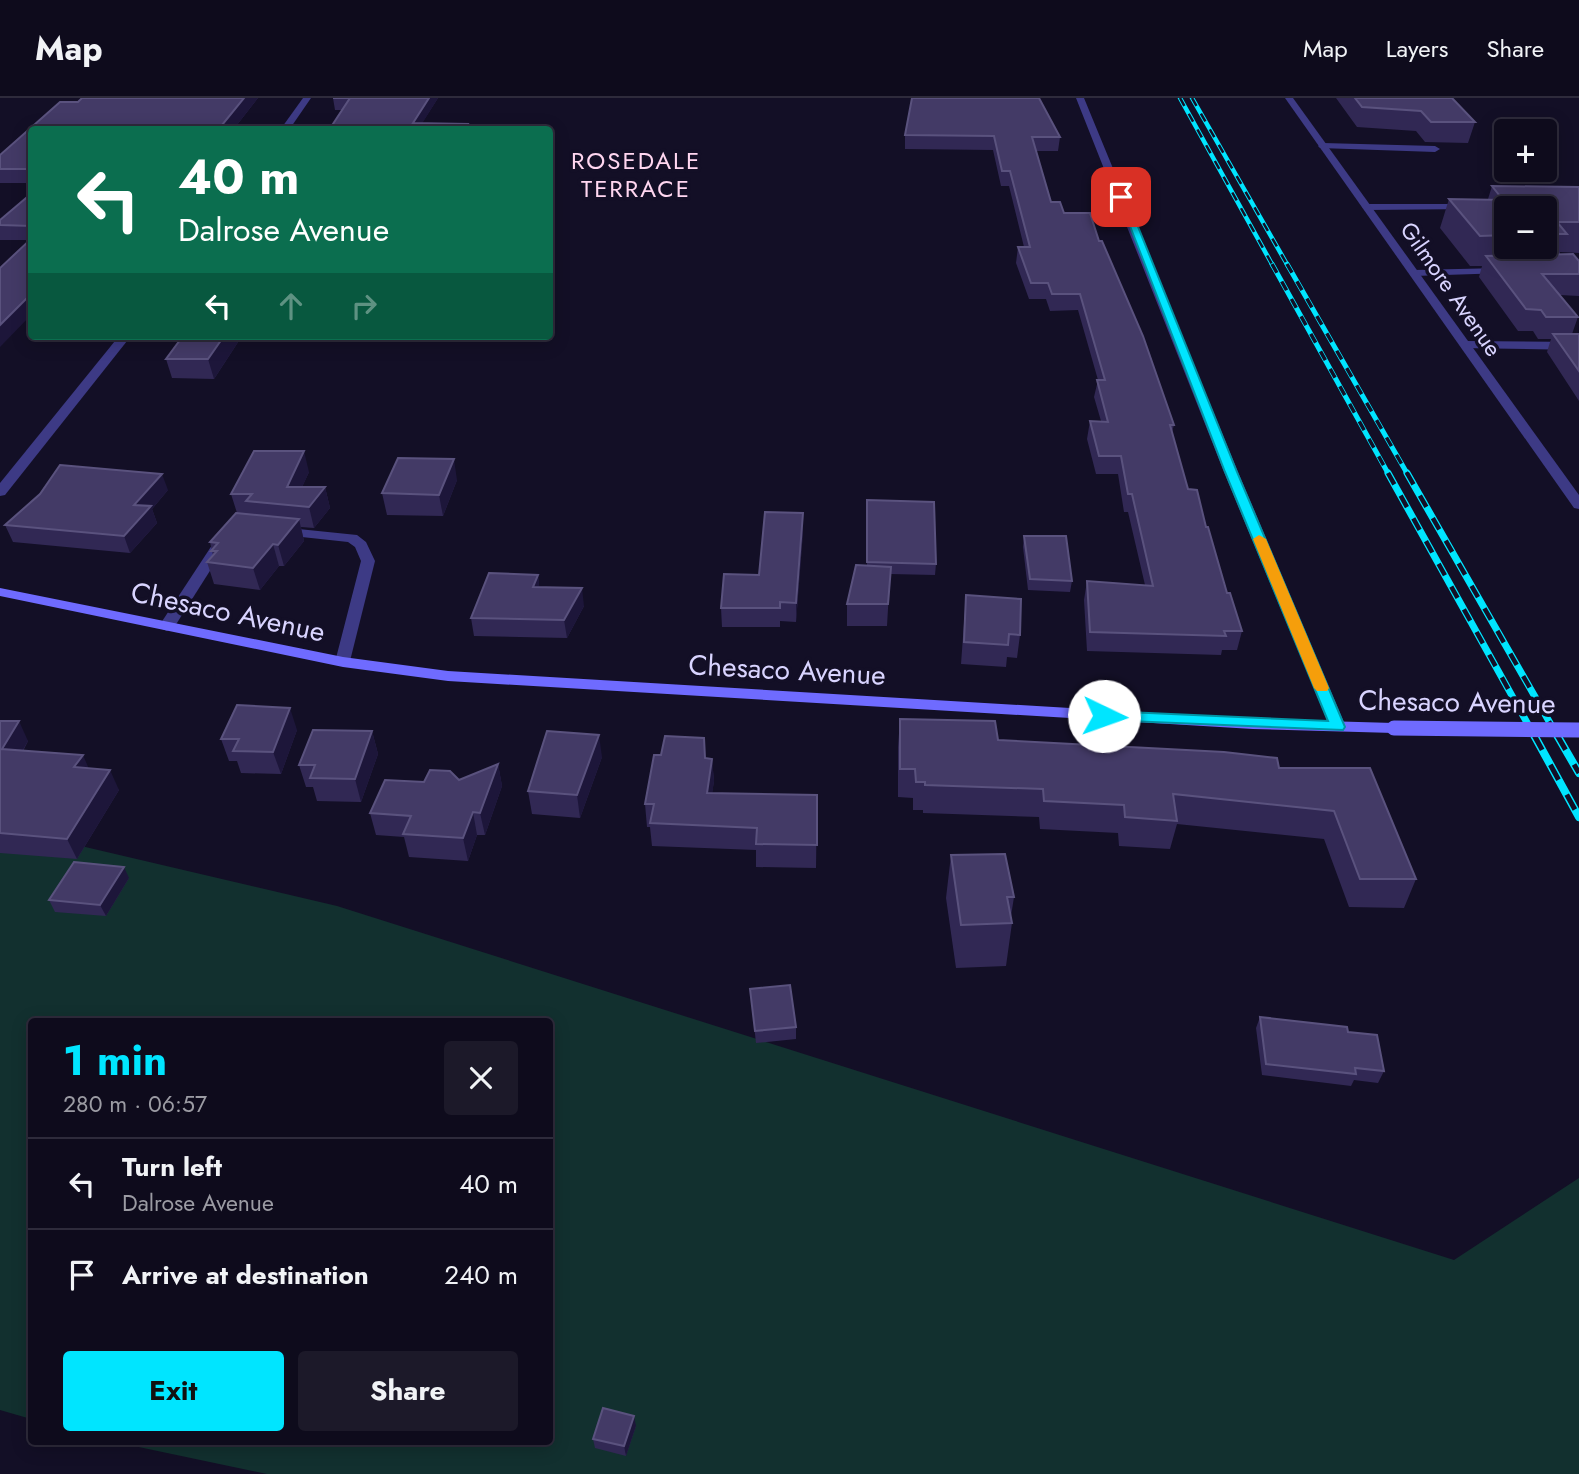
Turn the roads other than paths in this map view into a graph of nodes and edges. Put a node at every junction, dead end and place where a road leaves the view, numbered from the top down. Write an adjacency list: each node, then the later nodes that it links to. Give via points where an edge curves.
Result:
1 (307, 98): 4 (street)
2 (1080, 98): 21 (street)
3 (1289, 98): 5 (street, Gilmore Avenue)
4 (287, 126)
5 (1323, 146): 6 (street); 7 (street, Gilmore Avenue)
6 (1435, 149)
7 (1367, 207): 8 (street); 10 (street, Gilmore Avenue)
8 (1482, 207)
9 (1511, 271): 10 (street)
10 (1414, 273): 12 (street, Gilmore Avenue)
11 (121, 340): 14 (street)
12 (1465, 345): 13 (street); 15 (street, Gilmore Avenue)
13 (1579, 346)
14 (0, 492)
15 (1579, 505)
16 (240, 528): 19 (street, via 222,537)
17 (261, 529): 20 (street, via 352,538 361,545 368,561)
18 (0, 592): 19 (street, Chesaco Avenue)
19 (166, 626): 20 (street, Chesaco Avenue)
20 (343, 662): 21 (street, Chesaco Avenue, via 508,680)
21 (1338, 727): 22 (street, Chesaco Avenue, bridge)
22 (1579, 730)

